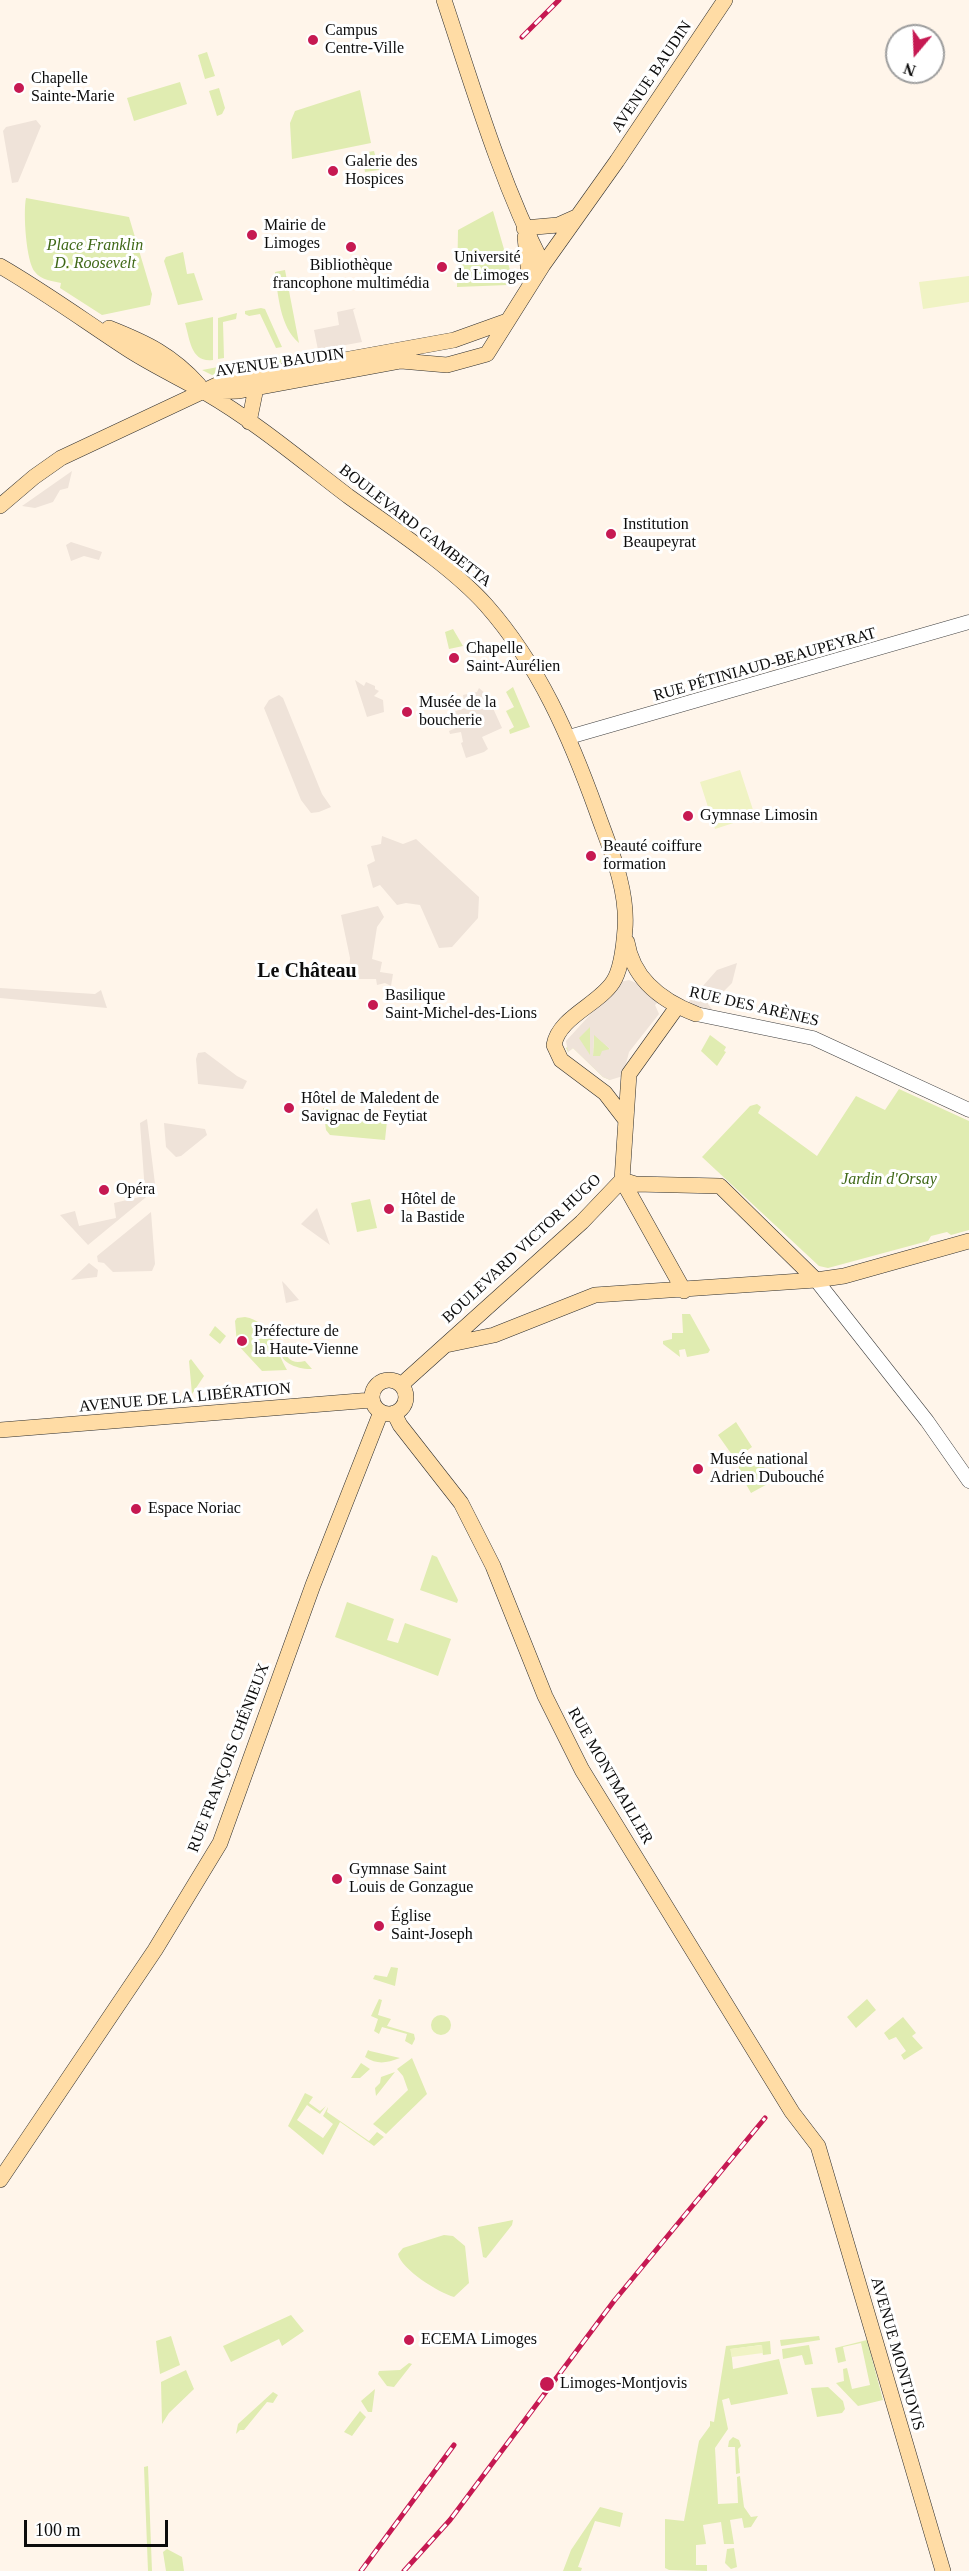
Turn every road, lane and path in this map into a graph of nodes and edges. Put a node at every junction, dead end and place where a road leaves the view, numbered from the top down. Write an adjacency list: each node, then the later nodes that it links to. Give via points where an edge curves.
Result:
1 (444, 0): 4 (main road, via 498,163)
2 (725, 0): 3 (main road, AVENUE BAUDIN)
3 (576, 217): 4 (main road, via 558,225); 5 (main road, AVENUE BAUDIN)
4 (524, 228): 5 (main road); 7 (main road)
5 (543, 265): 7 (main road, AVENUE BAUDIN)
6 (0, 266): 10 (main road, BOULEVARD GAMBETTA, via 85,318 179,362)
7 (530, 285): 8 (main road, AVENUE BAUDIN)
8 (507, 321): 9 (main road, AVENUE BAUDIN, via 486,354 447,365 401,361); 10 (main road, AVENUE BAUDIN, via 454,340 236,378)
9 (256, 388): 10 (main road, AVENUE BAUDIN); 11 (main road)
10 (205, 392): 11 (main road, BOULEVARD GAMBETTA); 12 (main road, via 61,458)
11 (249, 422): 14 (main road, BOULEVARD GAMBETTA, via 400,534 485,603 548,694)
12 (0, 506)
13 (969, 622): 14 (street, RUE PÉTINIAUD-BEAUPEYRAT)
14 (569, 737): 15 (main road, BOULEVARD GAMBETTA, via 621,885)
15 (625, 957): 16 (main road, BOULEVARD GAMBETTA); 17 (main road)
16 (616, 978): 17 (main road); 21 (main road, via 596,1001 568,1022 556,1035 554,1045 561,1060)
17 (638, 979): 18 (main road, RUE DES ARÈNES)
18 (677, 1007): 19 (main road, RUE DES ARÈNES); 20 (main road, via 632,1066)
19 (696, 1014): 22 (street, RUE DES ARÈNES, via 805,1035)
20 (628, 1081): 21 (main road); 23 (main road, BOULEVARD VICTOR HUGO)
21 (605, 1093): 23 (main road)
22 (969, 1110)
23 (625, 1119): 24 (main road, BOULEVARD VICTOR HUGO)
24 (622, 1180): 26 (main road, via 634,1184 720,1186); 27 (main road); 28 (main road, BOULEVARD VICTOR HUGO, via 582,1222)
25 (969, 1241): 26 (main road, via 844,1276)
26 (816, 1280): 27 (main road); 34 (street)
27 (684, 1291): 29 (main road, via 595,1294)
28 (476, 1318): 29 (main road, via 484,1327); 30 (main road, BOULEVARD VICTOR HUGO)
29 (502, 1331): 30 (main road)
30 (446, 1345): 31 (main road, BOULEVARD VICTOR HUGO)
31 (401, 1385): 32 (main road, via 405,1401 402,1408); 32 (main road, via 390,1380 379,1383 373,1391)
32 (382, 1408): 33 (main road, AVENUE DE LA LIBÉRATION); 35 (main road, RUE MONTMAILLER, via 461,1503 493,1566 545,1696 592,1786 792,2112); 36 (main road, RUE FRANÇOIS CHÉNIEUX, via 220,1843 155,1950)
33 (0, 1430)
34 (969, 1481)
35 (818, 2146): 37 (main road, AVENUE MONTJOVIS)
36 (0, 2180)
37 (943, 2571)

